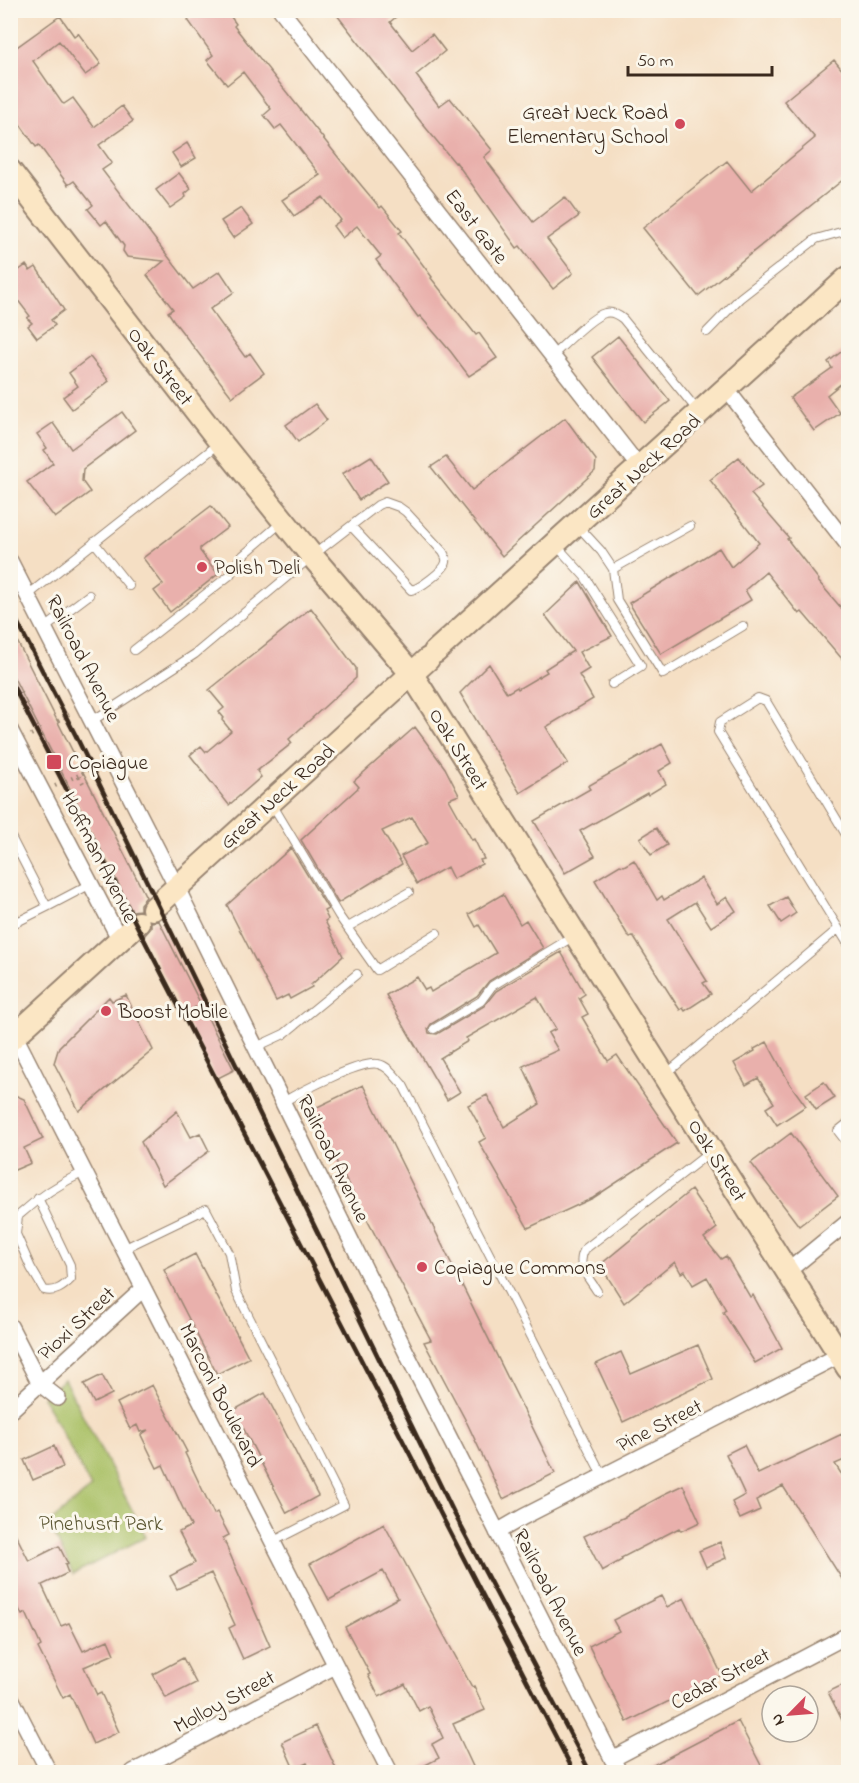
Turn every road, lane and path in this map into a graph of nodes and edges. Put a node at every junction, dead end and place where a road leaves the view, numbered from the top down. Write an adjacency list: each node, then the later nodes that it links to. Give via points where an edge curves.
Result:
1 (281, 10): 6 (street, East Gate)
2 (11, 172): 9 (main road, Oak Street)
3 (849, 230): 5 (lane, via 816,238 740,298)
4 (849, 278): 7 (main road, Great Neck Road)
5 (707, 332)
6 (552, 356): 8 (lane, via 593,320 614,313); 10 (street, East Gate)
7 (727, 390): 8 (main road, Great Neck Road); 17 (street)
8 (700, 414): 10 (main road, Great Neck Road)
9 (221, 443): 11 (main road, Oak Street); 15 (lane)
10 (640, 468): 12 (main road, Great Neck Road)
11 (283, 520): 18 (main road, Oak Street); 26 (lane, via 240,558 230,575)
12 (576, 525): 16 (main road, Great Neck Road); 20 (lane)
13 (351, 526): 13 (lane, via 378,505 392,503 406,512 443,552 446,563 417,590 411,590); 18 (lane)
14 (690, 526): 20 (lane)
15 (94, 542): 21 (lane); 22 (lane)
16 (555, 544): 27 (main road, Great Neck Road); 28 (lane, via 585,577 641,666)
17 (849, 545)
18 (312, 556): 27 (main road, Oak Street); 31 (lane, via 195,654)
19 (10, 561): 22 (street, Railroad Avenue)
20 (612, 569): 24 (lane, via 617,600 663,674)
21 (129, 586)
22 (28, 594): 25 (street, Railroad Avenue)
23 (89, 595): 25 (lane)
24 (743, 626)
25 (45, 628): 31 (street, Railroad Avenue)
26 (134, 650)
27 (425, 662): 39 (main road, Great Neck Road); 50 (main road, Oak Street)
28 (612, 684)
29 (69, 714): 30 (path)
30 (58, 721)
31 (92, 721): 43 (street, Railroad Avenue)
32 (10, 730): 42 (street, Hoffman Avenue)
33 (41, 730): 34 (path)
34 (29, 736)
35 (96, 766): 36 (path)
36 (79, 775): 37 (path); 38 (path)
37 (83, 783)
38 (56, 786)
39 (271, 802): 43 (main road, Great Neck Road); 47 (lane)
40 (10, 835): 45 (lane)
41 (849, 838): 48 (lane, via 766,701 758,698 720,722 718,732)
42 (91, 884): 45 (lane); 51 (street, Hoffman Avenue)
43 (177, 888): 51 (main road, Great Neck Road); 58 (street, Railroad Avenue)
44 (409, 892): 47 (lane)
45 (47, 907): 46 (lane, via 17,922)
46 (10, 908)
47 (348, 927): 49 (lane, via 376,970)
48 (838, 929): 52 (lane); 59 (lane)
49 (437, 933)
50 (576, 935): 56 (lane, via 492,986 481,1001); 59 (main road, Oak Street)
51 (120, 940): 57 (main road, Great Neck Road)
52 (849, 944)
53 (357, 974): 58 (lane, via 284,1034)
54 (217, 1005): 55 (path, via 198,1015)
55 (194, 1007)
56 (434, 1029)
57 (13, 1038): 64 (street, Marconi Boulevard)
58 (256, 1047): 60 (street, Railroad Avenue)
59 (664, 1074): 63 (main road, Oak Street)
60 (283, 1102): 76 (lane, via 364,1064 379,1064 403,1085); 77 (street, Railroad Avenue)
61 (849, 1123): 62 (lane, via 838,1131)
62 (849, 1144)
63 (712, 1150): 68 (main road, Oak Street); 70 (lane, via 585,1249 581,1266)
64 (84, 1172): 65 (lane); 67 (street, Marconi Boulevard)
65 (38, 1198): 65 (lane, via 18,1216 16,1234 30,1268 44,1290 50,1291 70,1280 70,1265)
66 (849, 1222): 68 (street)
67 (123, 1249): 69 (street, Marconi Boulevard); 78 (lane, via 206,1209 229,1253 236,1291 344,1505)
68 (788, 1270): 72 (main road, Oak Street)
69 (143, 1289): 73 (street, Pioxi Street); 78 (street, Marconi Boulevard)
70 (597, 1291)
71 (10, 1326): 73 (street)
72 (844, 1361): 76 (street, Pine Street)
73 (40, 1384): 74 (street); 75 (street, Pioxi Street)
74 (58, 1398)
75 (10, 1412)
76 (603, 1477): 77 (street, Pine Street)
77 (497, 1532): 82 (street, Railroad Avenue)
78 (272, 1542): 80 (street, Marconi Boulevard)
79 (849, 1635): 82 (street, Cedar Street)
80 (335, 1666): 84 (street, Molloy Street); 85 (street, Marconi Boulevard)
81 (10, 1696): 83 (street)
82 (615, 1766)
83 (50, 1773)
84 (133, 1773)
85 (390, 1773)

